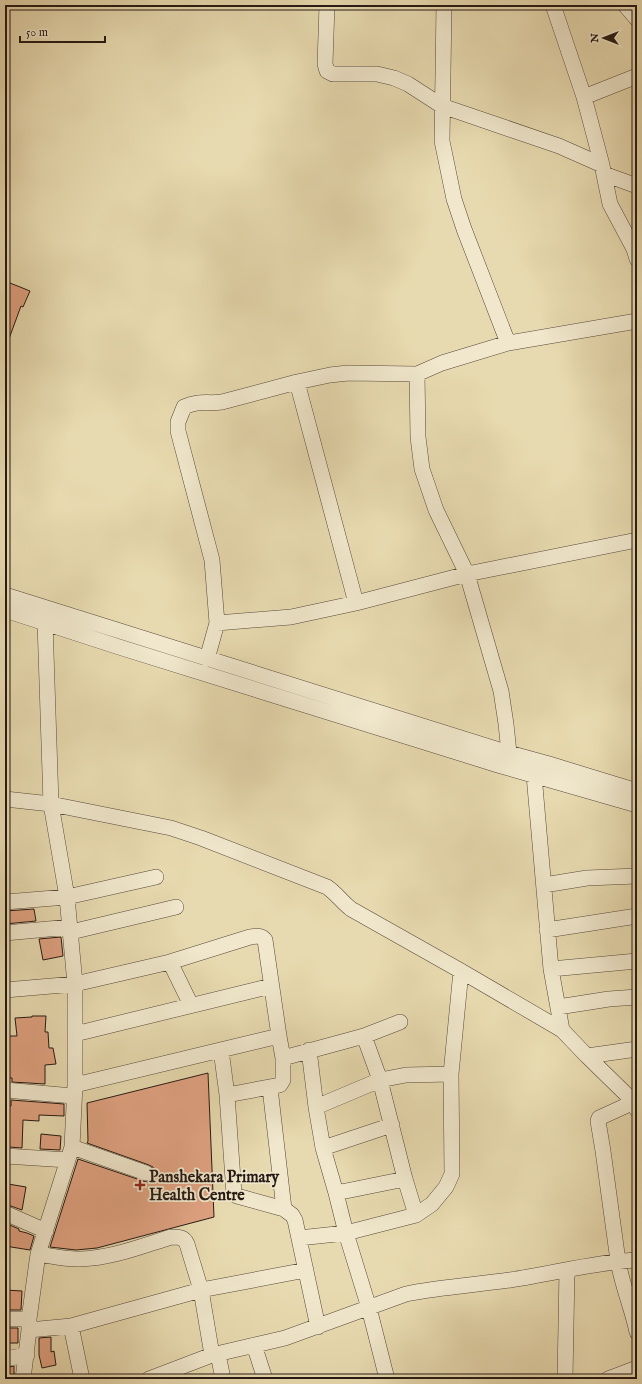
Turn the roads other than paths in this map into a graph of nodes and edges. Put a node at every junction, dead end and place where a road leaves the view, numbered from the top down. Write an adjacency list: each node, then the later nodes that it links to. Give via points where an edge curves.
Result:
1 (327, 5): 8 (street, via 327,71 333,74 377,74 394,78)
2 (444, 5): 8 (street)
3 (553, 5): 7 (street)
4 (625, 5): 5 (street)
5 (637, 19)
6 (637, 76): 7 (street)
7 (584, 97): 9 (street)
8 (442, 106): 9 (street, via 559,146); 13 (street, via 442,141 454,199)
9 (603, 170): 10 (street); 11 (street, via 610,204)
10 (637, 186)
11 (637, 259)
12 (637, 321): 13 (street)
13 (508, 343): 14 (street)
14 (417, 374): 15 (street, via 348,373); 17 (street, via 418,437 422,469 436,510)
15 (297, 382): 19 (street); 22 (street, via 222,402 192,403 184,407 181,415 178,431 212,560)
16 (637, 540): 17 (street)
17 (467, 574): 19 (street); 24 (street, via 501,692)
18 (5, 595): 23 (street)
19 (356, 603): 22 (street, via 291,617)
20 (5, 610): 21 (street)
21 (45, 622): 25 (street); 28 (street)
22 (217, 623): 23 (street)
23 (207, 659): 24 (street)
24 (508, 753): 26 (street)
25 (534, 774): 29 (street); 32 (street)
26 (637, 791)
27 (5, 798): 28 (street)
28 (51, 804): 33 (street); 43 (street, via 171,828 327,886 351,910)
29 (637, 805)
30 (637, 876): 32 (street, via 587,878)
31 (156, 877): 33 (street)
32 (544, 885): 38 (street)
33 (67, 897): 34 (street); 37 (street)
34 (5, 902)
35 (176, 906): 37 (street)
36 (637, 916): 38 (street)
37 (71, 930): 39 (street); 44 (street)
38 (547, 930): 42 (street)
39 (5, 933)
40 (637, 961): 42 (street)
41 (170, 962): 44 (street); 45 (street, via 250,937 263,937); 48 (street)
42 (551, 969): 49 (street)
43 (461, 971): 51 (street); 60 (street)
44 (75, 984): 46 (street); 52 (street)
45 (271, 986): 48 (street); 53 (street)
46 (5, 990)
47 (637, 997): 49 (street)
48 (191, 1005): 52 (street)
49 (558, 1007): 51 (street)
50 (400, 1022): 54 (street)
51 (562, 1030): 58 (street)
52 (75, 1034): 64 (street)
53 (279, 1036): 56 (street); 59 (street)
54 (364, 1036): 57 (street); 61 (street)
55 (637, 1049): 58 (street)
56 (221, 1050): 64 (street); 65 (street)
57 (309, 1050): 59 (street); 67 (street)
58 (587, 1056): 66 (street)
59 (283, 1058): 62 (street, via 282,1084)
60 (451, 1074): 61 (street, via 406,1075); 77 (street, via 452,1174 446,1187 432,1204)
61 (380, 1080): 67 (street); 68 (street)
62 (270, 1088): 65 (street); 75 (street)
63 (5, 1090): 64 (street)
64 (74, 1091): 70 (street)
65 (228, 1096): 75 (street, via 234,1194)
66 (635, 1106): 83 (street, via 598,1119)
67 (316, 1107): 69 (street)
68 (392, 1125): 69 (street); 73 (street)
69 (323, 1148): 74 (street)
70 (70, 1154): 71 (street); 72 (street); 78 (street)
71 (5, 1156)
72 (146, 1173)
73 (405, 1179): 74 (street); 77 (street)
74 (336, 1192): 79 (street)
75 (284, 1209): 80 (street, via 292,1214)
76 (5, 1213): 78 (street)
77 (416, 1215): 79 (street)
78 (46, 1231): 81 (street)
79 (346, 1233): 80 (street); 87 (street)
80 (299, 1238): 84 (street)
81 (38, 1254): 86 (street, via 92,1258 171,1237 180,1237 188,1244); 89 (street)
82 (637, 1260): 83 (street)
83 (618, 1261): 85 (street); 92 (street)
84 (306, 1270): 86 (street); 91 (street)
85 (567, 1270): 87 (street, via 406,1294); 104 (street)
86 (201, 1290): 90 (street); 94 (street)
87 (369, 1308): 91 (street); 103 (street)
88 (5, 1319): 89 (street)
89 (29, 1324): 90 (street); 95 (street)
90 (71, 1326): 99 (street)
91 (318, 1327): 93 (street)
92 (637, 1332)
93 (254, 1345): 94 (street); 102 (street)
94 (215, 1354): 100 (street); 101 (street)
95 (27, 1355): 96 (street); 98 (street)
96 (5, 1359)
97 (637, 1369): 105 (street)
98 (24, 1379)
99 (82, 1379)
100 (149, 1379)
101 (223, 1379)
102 (264, 1379)
103 (387, 1379)
104 (565, 1379)
105 (608, 1379)

